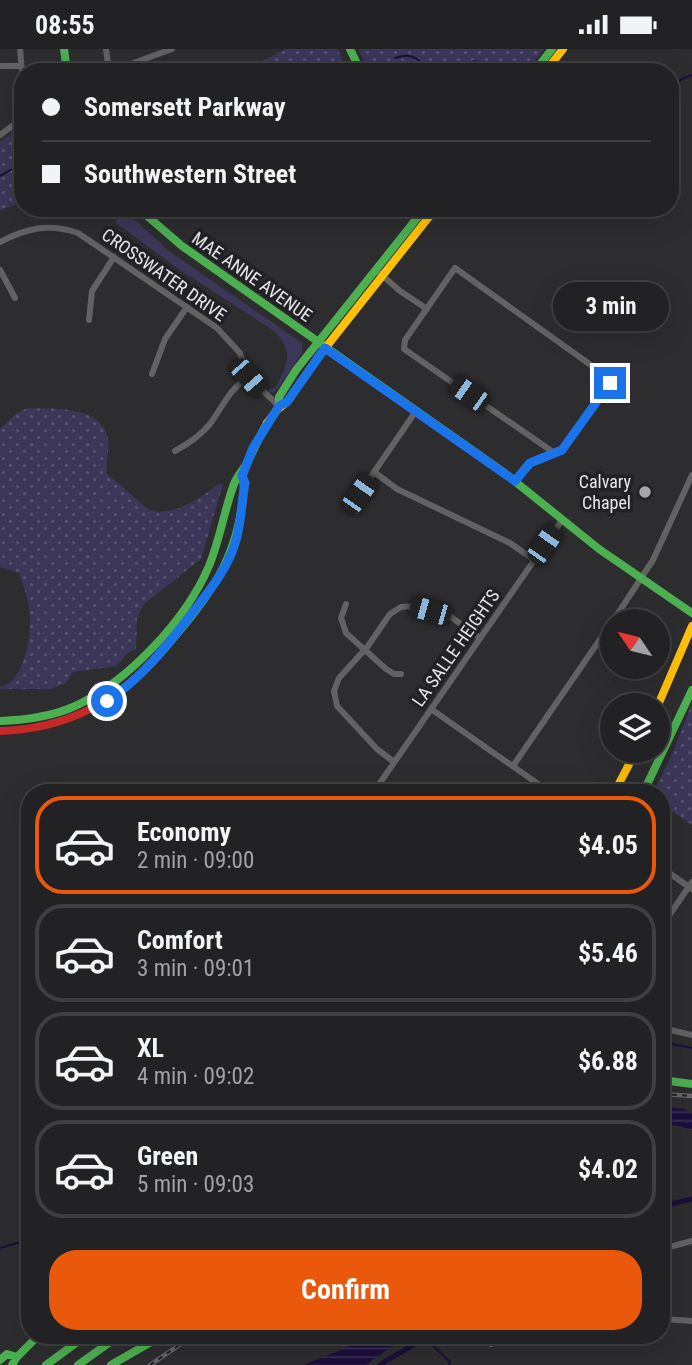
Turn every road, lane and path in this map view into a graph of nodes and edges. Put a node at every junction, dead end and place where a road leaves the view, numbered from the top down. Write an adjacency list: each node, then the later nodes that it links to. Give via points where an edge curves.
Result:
1 (172, 49): 4 (street)
2 (552, 49): 5 (main road)
3 (563, 49): 6 (main road)
4 (134, 63)
5 (541, 63)
6 (552, 63)
7 (147, 217): 18 (main road, MAE ANNE AVENUE)
8 (419, 217): 13 (main road)
9 (428, 217): 13 (main road)
10 (0, 242): 11 (street, CROSSWATER DRIVE, via 28,229 58,227 78,233)
11 (114, 257): 15 (street, CROSSWATER DRIVE); 17 (street, via 92,291)
12 (0, 270): 14 (street)
13 (379, 272): 16 (street); 18 (main road)
14 (16, 298)
15 (187, 307): 19 (street, via 165,339); 20 (street, CROSSWATER DRIVE, via 228,337 240,353)
16 (427, 309): 24 (street, via 403,344 408,352); 24 (street, via 455,268 609,378 607,388 562,450)
17 (89, 320)
18 (321, 345): 21 (main road, via 287,402); 22 (main road, MAE ANNE AVENUE)
19 (152, 374)
20 (248, 377): 21 (street, CROSSWATER DRIVE); 23 (street, via 226,396 201,433)
21 (279, 406): 27 (main road)
22 (416, 411): 25 (street); 28 (main road, MAE ANNE AVENUE)
23 (175, 451)
24 (553, 452): 28 (street, via 530,463)
25 (374, 472): 29 (street, via 357,498); 31 (street, via 397,489 510,543)
26 (692, 475): 32 (street)
27 (242, 476): 44 (main road, via 235,481 203,578 139,663 107,690 74,707 39,718); 45 (main road, via 240,522 225,567 149,667 87,712 40,727)
28 (515, 481): 30 (main road, MAE ANNE AVENUE)
29 (356, 511)
30 (562, 520): 31 (street, LA SALLE HEIGHTS); 32 (main road, MAE ANNE AVENUE)
31 (534, 560): 37 (street, LA SALLE HEIGHTS)
32 (642, 579): 34 (street); 35 (main road, MAE ANNE AVENUE)
33 (346, 604): 39 (street, via 343,627)
34 (622, 609)
35 (692, 613)
36 (690, 629): 42 (main road)
37 (481, 638): 39 (street, via 451,617 405,606 393,611); 43 (street, LA SALLE HEIGHTS)
38 (600, 641): 48 (street)
39 (365, 650): 40 (street, via 390,672); 46 (street, via 336,682 335,701 369,742)
40 (401, 674)
41 (692, 690): 52 (main road)
42 (663, 693)
43 (431, 709): 46 (street, LA SALLE HEIGHTS); 48 (street)
44 (0, 721)
45 (0, 731)
46 (394, 762): 49 (street, LA SALLE HEIGHTS)
47 (630, 763): 51 (main road)
48 (513, 766): 50 (street)
49 (379, 784)
50 (538, 784)
51 (619, 784)
52 (647, 784)
53 (670, 873): 54 (street)
54 (691, 886): 55 (street)
55 (670, 915)
56 (670, 1030): 57 (street)
57 (692, 1035)
58 (670, 1081): 59 (main road)
59 (692, 1084)
60 (692, 1241): 61 (street)
61 (670, 1247)
62 (670, 1320): 63 (street)
63 (692, 1321)
64 (31, 1344): 69 (main road)
65 (75, 1344): 70 (main road)
66 (107, 1344): 71 (main road)
67 (146, 1344): 72 (main road)
68 (0, 1360): 69 (main road, via 7,1354)
69 (15, 1361)
70 (46, 1365)
71 (78, 1365)
72 (111, 1365)

